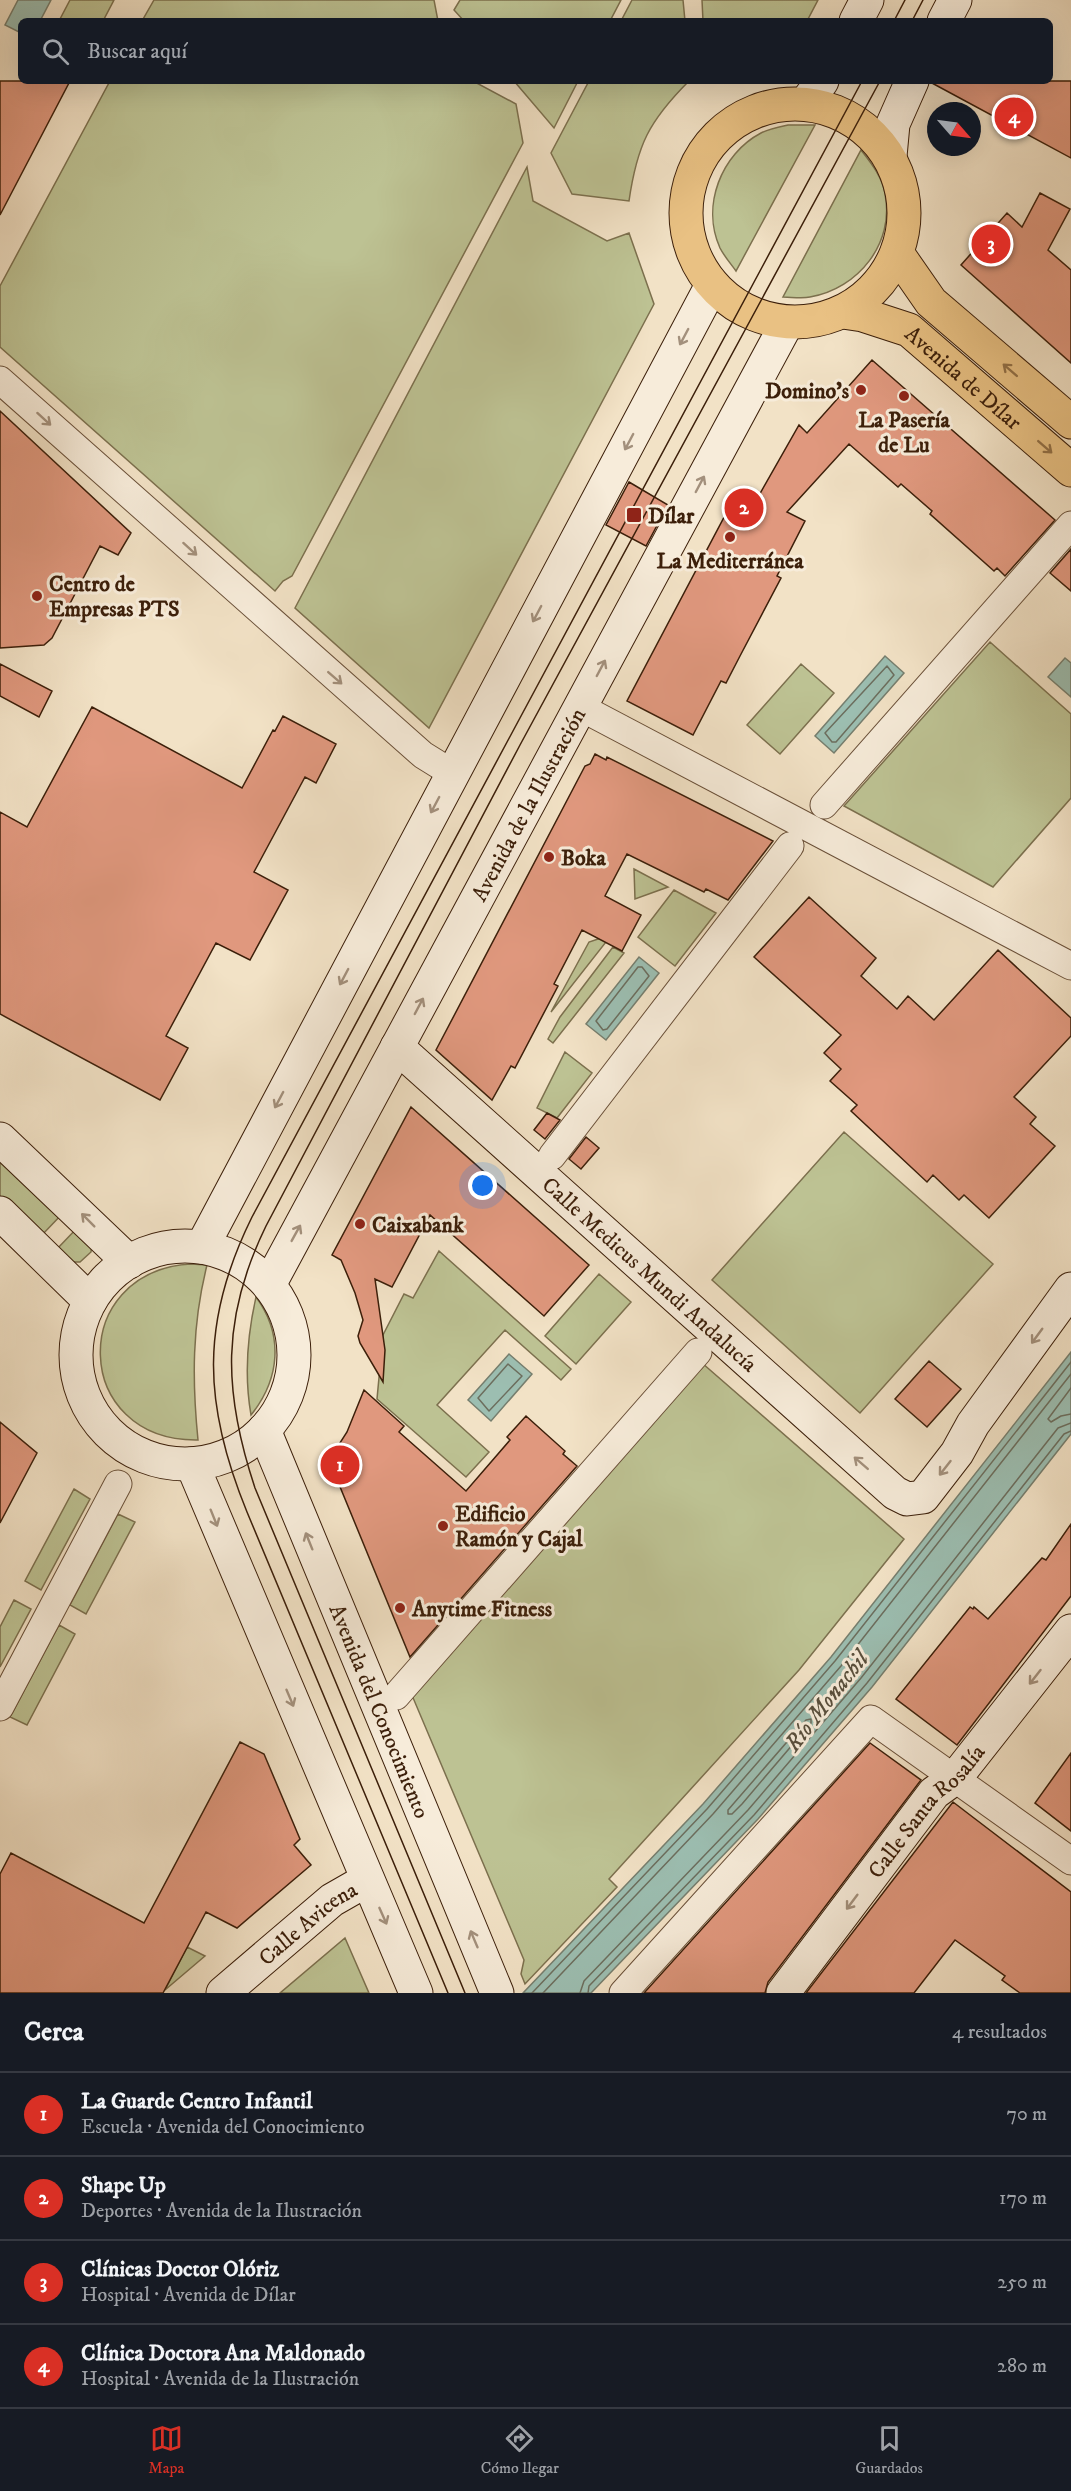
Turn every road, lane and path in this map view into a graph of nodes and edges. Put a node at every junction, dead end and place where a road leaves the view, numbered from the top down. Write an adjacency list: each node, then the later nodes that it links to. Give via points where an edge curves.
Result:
1 (867, 0): 3 (main road)
2 (956, 0): 4 (main road)
3 (858, 18)
4 (946, 18)
5 (911, 84): 7 (main road, via 893,124)
6 (814, 92): 7 (main road, via 858,122); 9 (main road, via 747,114 722,131 702,154 689,182 685,213 689,243)
7 (890, 156): 8 (main road, via 902,187 905,220)
8 (897, 253): 10 (main road, via 884,277); 13 (main road, Avenida de Dílar, one-way to 8, via 931,302)
9 (712, 285): 11 (main road, via 753,315); 17 (main road, one-way to 17)
10 (843, 312): 11 (main road, via 816,321); 14 (main road, Avenida de Dílar, one-way to 14, via 909,330)
11 (787, 323): 16 (main road, Avenida de la Ilustración, one-way to 11)
12 (0, 380): 17 (street, one-way to 17, via 414,748)
13 (1071, 422)
14 (1071, 470)
15 (1071, 525): 18 (street)
16 (580, 707): 20 (street); 21 (main road, Avenida de la Ilustración, one-way to 16)
17 (452, 773): 25 (main road, one-way to 25)
18 (824, 805)
19 (790, 846): 23 (street)
20 (1071, 966)
21 (397, 1047): 27 (main road, Avenida de la Ilustración, one-way to 21); 30 (main road, Calle Medicus Mundi Andalucía)
22 (0, 1139): 26 (main road, one-way to 22)
23 (552, 1156)
24 (0, 1213): 29 (main road)
25 (202, 1247): 26 (main road, via 164,1248); 27 (main road, via 240,1261)
26 (129, 1262): 29 (main road, via 107,1279)
27 (269, 1285): 31 (main road, via 288,1319 294,1358 286,1397)
28 (1071, 1289): 30 (main road, Calle Medicus Mundi Andalucía, one-way to 30, via 923,1497 907,1499 895,1493)
29 (90, 1301): 32 (main road, via 77,1339 76,1359 78,1380 98,1421 132,1451 171,1464)
30 (706, 1343): 35 (street)
31 (264, 1430): 32 (main road, via 234,1453); 42 (main road, Avenida del Conocimiento, one-way to 31)
32 (192, 1464): 39 (main road, one-way to 39)
33 (118, 1484): 36 (street)
34 (1071, 1631): 37 (main road, Calle Santa Rosalía, one-way to 37)
35 (396, 1696)
36 (0, 1707)
37 (956, 1777): 38 (street); 43 (street, via 871,1719); 44 (main road, Calle Santa Rosalía, one-way to 44, via 934,1793)
38 (1071, 1861)
39 (367, 1880): 40 (main road, Calle Avicena, via 332,1900); 41 (main road, one-way to 41)
40 (223, 1993)
41 (416, 1993)
42 (497, 1993)
43 (623, 1993)
44 (783, 1993)

